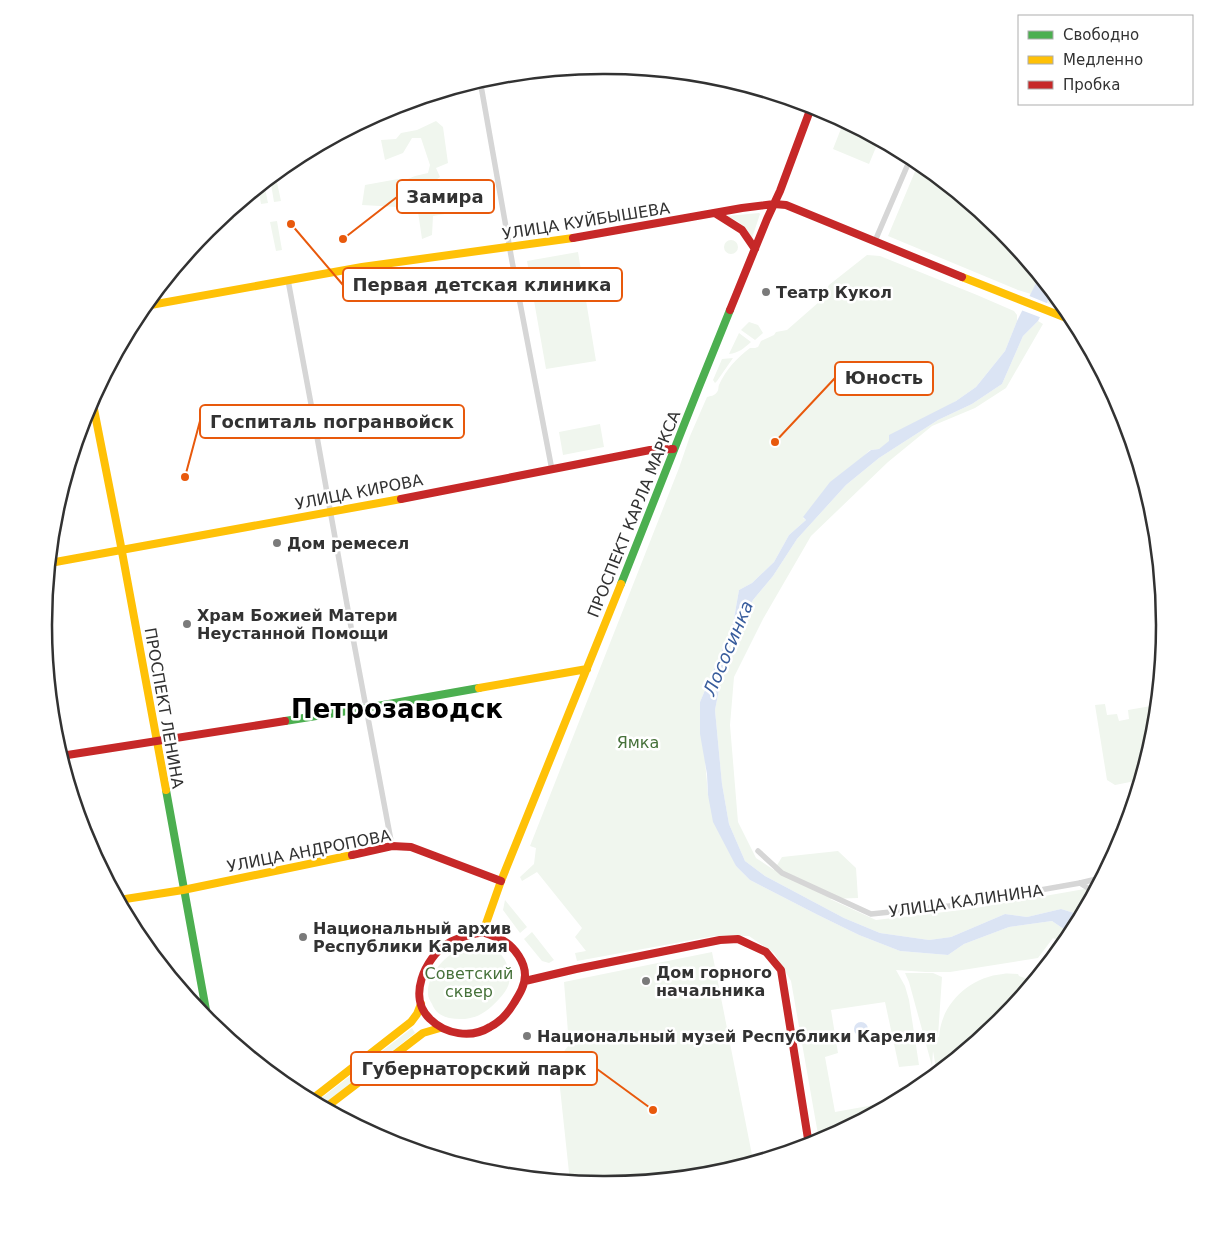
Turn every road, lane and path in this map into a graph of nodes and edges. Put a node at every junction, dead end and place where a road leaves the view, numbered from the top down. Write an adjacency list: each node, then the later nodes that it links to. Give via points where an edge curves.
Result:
1 (481, 87): 7 (street)
2 (809, 113): 4 (main road, ПРОСПЕКТ КАРЛА МАРКСА)
3 (908, 165): 6 (street)
4 (774, 204): 5 (main road, УЛИЦА КУЙБЫШЕВА); 6 (main road, УЛИЦА КУЙБЫШЕВА, via 786,205); 8 (main road, ПРОСПЕКТ КАРЛА МАРКСА)
5 (715, 213): 7 (main road, УЛИЦА КУЙБЫШЕВА); 8 (main road, via 742,230)
6 (875, 241): 11 (main road, УЛИЦА КУЙБЫШЕВА)
7 (510, 247): 9 (main road, УЛИЦА КУЙБЫШЕВА); 14 (street)
8 (755, 249): 13 (main road, ПРОСПЕКТ КАРЛА МАРКСА)
9 (288, 280): 10 (main road, УЛИЦА КУЙБЫШЕВА); 15 (street)
10 (155, 304)
11 (1061, 316)
12 (95, 413): 16 (main road, ПРОСПЕКТ ЛЕНИНА)
13 (673, 449): 14 (main road, УЛИЦА КИРОВА, via 650,450); 18 (main road, ПРОСПЕКТ КАРЛА МАРКСА)
14 (552, 470): 15 (main road, УЛИЦА КИРОВА)
15 (330, 512): 16 (main road, УЛИЦА КИРОВА); 19 (street)
16 (121, 551): 17 (main road, УЛИЦА КИРОВА); 20 (main road, ПРОСПЕКТ ЛЕНИНА)
17 (56, 562)
18 (587, 669): 19 (main road); 25 (main road, ПРОСПЕКТ КАРЛА МАРКСА)
19 (366, 708): 20 (main road); 22 (street)
20 (156, 742): 21 (main road); 28 (main road, ПРОСПЕКТ ЛЕНИНА)
21 (68, 755)
22 (392, 846): 25 (main road, УЛИЦА АНДРОПОВА, via 411,847); 28 (main road, УЛИЦА АНДРОПОВА)
23 (758, 851): 26 (street, УЛИЦА КАЛИНИНА, via 782,873 871,914 949,906)
24 (1093, 880): 26 (street, УЛИЦА КАЛИНИНА)
25 (500, 881): 30 (main road, ПРОСПЕКТ КАРЛА МАРКСА)
26 (1080, 883): 27 (street)
27 (1089, 889)
28 (183, 890): 29 (main road, УЛИЦА АНДРОПОВА); 33 (main road, ПРОСПЕКТ ЛЕНИНА)
29 (125, 899)
30 (483, 932): 31 (main road, via 505,942 521,958); 32 (main road, via 447,943 433,956 422,978)
31 (525, 981): 34 (main road, via 509,1009 488,1028 462,1033); 37 (main road, via 720,940 738,940 766,952 781,970)
32 (421, 1004): 34 (main road, via 431,1022); 35 (main road, via 411,1022)
33 (205, 1006)
34 (440, 1028): 36 (main road, via 423,1033)
35 (316, 1096)
36 (330, 1104)
37 (808, 1138)

